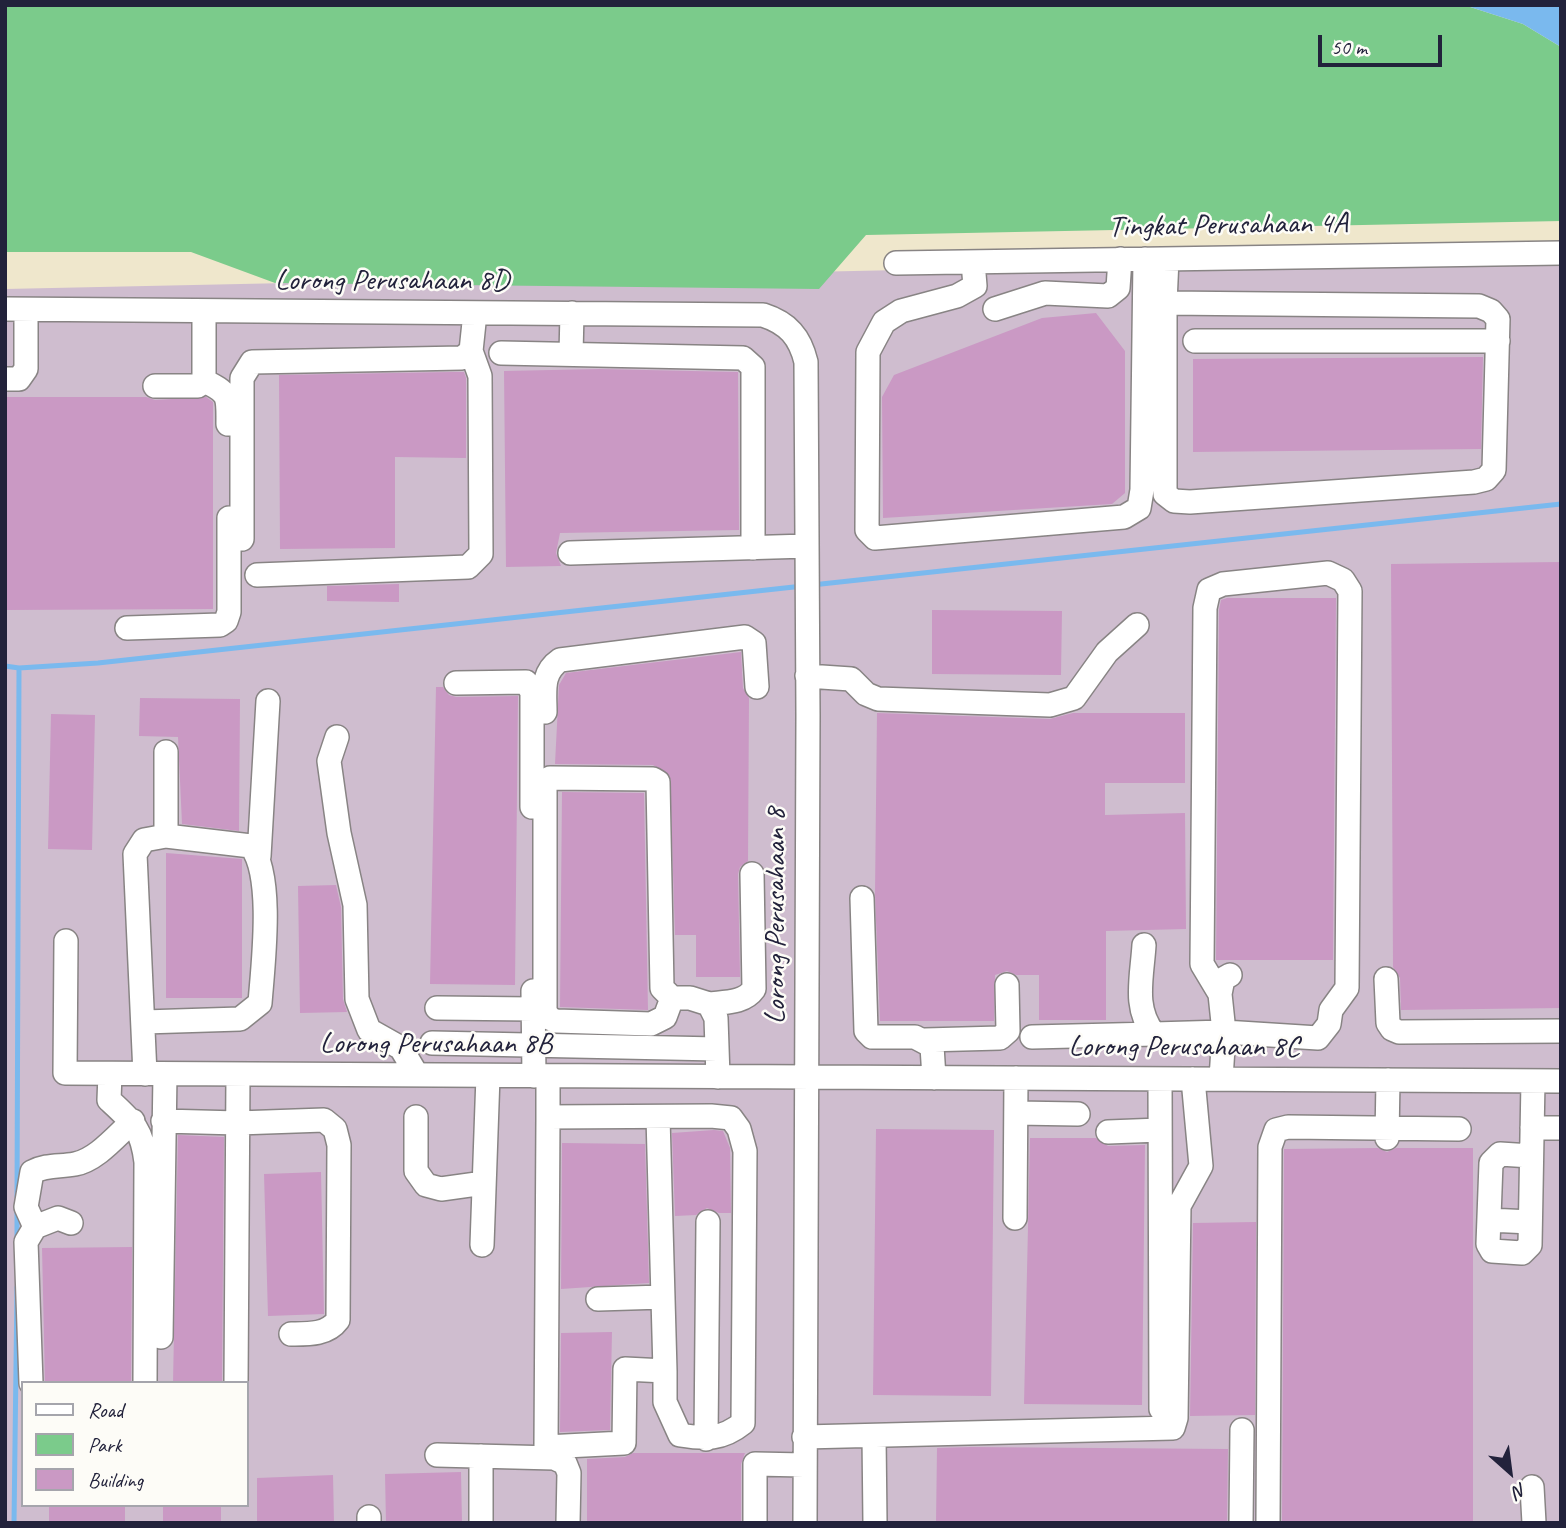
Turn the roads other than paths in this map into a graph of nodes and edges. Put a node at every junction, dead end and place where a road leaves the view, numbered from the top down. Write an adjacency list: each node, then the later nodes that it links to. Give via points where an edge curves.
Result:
1 (1561, 253): 2 (street, Tingkat Perusahaan 4A)
2 (1156, 259): 3 (street, Tingkat Perusahaan 4A); 4 (street, via 1139,508 1124,517 875,538 867,530 867,352 884,322 901,311 957,296 975,286); 6 (street)
3 (1119, 260): 4 (street, Tingkat Perusahaan 4A); 8 (street, via 1118,288 1108,296 1045,293)
4 (973, 262): 5 (street, Tingkat Perusahaan 4A)
5 (896, 263)
6 (1165, 303): 14 (street, via 1479,306 1498,319); 14 (street, via 1165,494 1174,501 1486,479 1494,470)
7 (16, 309): 9 (street, Lorong Perusahaan 8D); 18 (street, via 26,369 19,379)
8 (995, 309)
9 (204, 311): 10 (street, Lorong Perusahaan 8D); 19 (street)
10 (475, 313): 11 (street, Lorong Perusahaan 8D); 15 (street)
11 (572, 313): 12 (street, Lorong Perusahaan 8D, via 763,315); 17 (street)
12 (778, 320): 24 (street, Lorong Perusahaan 8, via 802,344 806,362)
13 (1195, 341): 14 (street)
14 (1498, 341)
15 (471, 351): 21 (street, via 463,358 252,362 242,378); 25 (street, via 480,376 481,554 468,568)
16 (501, 353): 17 (street)
17 (571, 355): 22 (street, via 743,358 753,367)
18 (5, 379)
19 (204, 381): 20 (street, via 198,386); 27 (street, via 228,397 229,612 220,625)
20 (155, 386)
21 (242, 539)
22 (753, 548): 23 (street); 24 (street)
23 (570, 553)
24 (807, 554): 28 (street, Lorong Perusahaan 8)
25 (257, 575)
26 (1137, 625): 28 (street, via 1107,652 1073,698 1050,705 878,699 851,679)
27 (127, 628)
28 (807, 676): 63 (street, Lorong Perusahaan 8)
29 (456, 683): 46 (street, via 526,682 532,692)
30 (757, 687): 34 (street, via 754,643 745,637 560,660 545,679)
31 (268, 701): 36 (street)
32 (337, 737): 59 (street, via 329,761 355,905 357,999 369,1030 401,1048)
33 (166, 752): 35 (street)
34 (545, 785): 43 (street, via 558,777 658,782 660,968 662,988); 43 (street, via 545,1011 549,1018 651,1024 665,1017)
35 (166, 836): 36 (street, via 251,846); 47 (street, via 144,840 135,854)
36 (259, 856): 47 (street, via 265,921 260,1003 240,1019)
37 (752, 874): 44 (street, via 754,989 739,1000)
38 (862, 898): 52 (street, via 866,1031 872,1037)
39 (66, 941): 56 (street, Lorong Perusahaan 8B, via 65,1073)
40 (1144, 946): 50 (street, via 1140,1002 1143,1020)
41 (1386, 979): 48 (street, via 1392,1030)
42 (1007, 985): 52 (street, via 1008,1031 1000,1038)
43 (672, 998): 44 (street)
44 (709, 1004): 55 (street, via 716,1018)
45 (437, 1008): 46 (street)
46 (533, 1009): 54 (street)
47 (144, 1022): 57 (street)
48 (1561, 1031)
49 (1224, 1032): 49 (street, via 1318,1038 1347,988 1350,591 1343,580 1328,573 1223,583 1209,590 1205,608 1202,964 1225,985); 50 (street); 68 (street)
50 (1154, 1034): 51 (street)
51 (1032, 1037)
52 (925, 1040): 64 (street, via 932,1046)
53 (432, 1043): 54 (street)
54 (534, 1046): 55 (street); 61 (street)
55 (717, 1049): 62 (street)
56 (110, 1073): 57 (street, Lorong Perusahaan 8B); 77 (street, via 109,1100)
57 (155, 1074): 58 (street, Lorong Perusahaan 8B); 78 (street)
58 (238, 1074): 59 (street, Lorong Perusahaan 8B); 79 (street)
59 (417, 1075): 60 (street, Lorong Perusahaan 8B)
60 (488, 1076): 61 (street, Lorong Perusahaan 8B); 87 (street)
61 (541, 1076): 62 (street, Lorong Perusahaan 8B); 75 (street)
62 (718, 1077): 63 (street, Lorong Perusahaan 8B)
63 (807, 1077): 64 (street, Lorong Perusahaan 8C); 106 (street, Lorong Perusahaan 8)
64 (934, 1078): 65 (street, Lorong Perusahaan 8C)
65 (1016, 1078): 66 (street, Lorong Perusahaan 8C); 72 (street)
66 (1160, 1079): 67 (street, Lorong Perusahaan 8C); 83 (street)
67 (1193, 1079): 68 (street, Lorong Perusahaan 8C); 105 (street, via 1201,1166 1179,1206 1173,1428)
68 (1221, 1079): 69 (street, Lorong Perusahaan 8C)
69 (1388, 1080): 70 (street, Lorong Perusahaan 8C); 85 (street)
70 (1533, 1081): 71 (street, Lorong Perusahaan 8C); 80 (street)
71 (1561, 1081)
72 (1016, 1113): 73 (street); 88 (street)
73 (1078, 1114)
74 (416, 1117): 87 (street, via 416,1171 426,1185 441,1189)
75 (548, 1117): 76 (street); 98 (street, via 546,1447 624,1443 625,1368)
76 (658, 1117): 95 (street); 107 (street, via 731,1118 745,1151 743,1423 727,1435)
77 (133, 1121): 93 (street, via 78,1164 43,1166 32,1172 26,1207); 100 (street, via 143,1137 146,1162)
78 (163, 1121): 79 (street); 101 (street)
79 (238, 1123): 97 (street, via 324,1120 335,1129 339,1145 338,1320 332,1328 315,1334); 102 (street)
80 (1532, 1128): 81 (street); 86 (street)
81 (1561, 1128)
82 (1459, 1129): 85 (street)
83 (1160, 1130): 84 (street); 103 (street)
84 (1108, 1132)
85 (1387, 1133): 118 (street, via 1288,1127 1276,1130 1270,1147)
86 (1531, 1156): 89 (street, via 1500,1154 1491,1163); 91 (street)
87 (484, 1183): 94 (street)
88 (1015, 1218)
89 (1489, 1220): 91 (street); 91 (street, via 1488,1244 1492,1251 1506,1254 1522,1253 1530,1245)
90 (708, 1222): 107 (street)
91 (1530, 1222)
92 (71, 1223): 93 (street, via 58,1218)
93 (35, 1227): 99 (street, via 26,1242)
94 (482, 1245)
95 (663, 1297): 96 (street); 98 (street)
96 (598, 1299)
97 (291, 1334)
98 (666, 1371): 107 (street, via 665,1402 680,1435)
99 (31, 1381)
100 (145, 1381)
101 (160, 1381)
102 (236, 1381)
103 (1161, 1409)
104 (1242, 1430): 117 (street)
105 (874, 1436): 106 (street); 116 (street)
106 (804, 1437): 110 (street, Lorong Perusahaan 8)
107 (706, 1439)
108 (437, 1455): 109 (street)
109 (481, 1456): 112 (street); 113 (street, via 554,1458 565,1464 569,1473)
110 (804, 1465): 114 (street, via 755,1464); 115 (street, Lorong Perusahaan 8)
111 (1532, 1488): 119 (street)
112 (481, 1523)
113 (568, 1523)
114 (755, 1523)
115 (804, 1523)
116 (875, 1523)
117 (1241, 1523)
118 (1268, 1523)
119 (1534, 1523)

